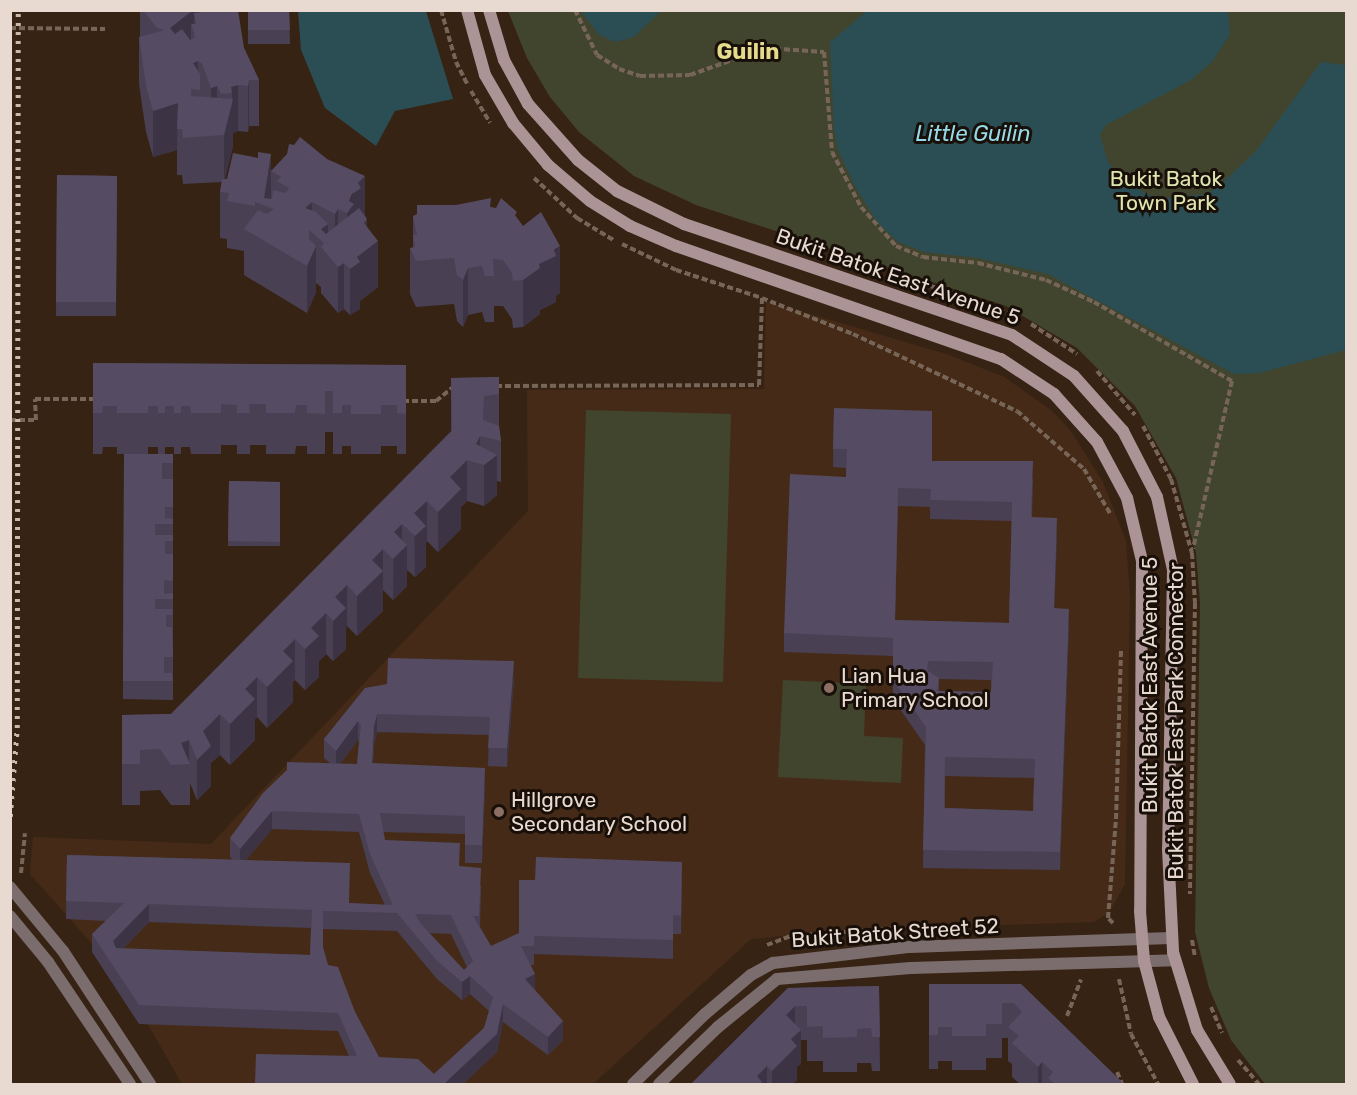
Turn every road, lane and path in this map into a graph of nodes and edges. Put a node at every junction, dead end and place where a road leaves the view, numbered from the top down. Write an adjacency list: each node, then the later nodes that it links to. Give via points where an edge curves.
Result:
1 (441, 10): 7 (path, via 456,63)
2 (466, 10): 29 (street, Bukit Batok East Avenue 5, via 486,75 503,107 548,165 590,201 630,226 676,246 1001,359 1054,394 1097,442 1127,498 1142,561)
3 (489, 10): 28 (street, Bukit Batok East Avenue 5, via 504,60 528,104 564,147 617,191 684,224 1012,335 1074,376 1123,431 1157,497 1173,570 1168,849)
4 (575, 10): 21 (path, via 597,55 640,76 690,75 766,48 824,52 832,152 861,207 896,246 923,257 978,263 1046,280 1094,302 1232,381)
5 (10, 28): 6 (path)
6 (105, 29)
7 (491, 125)
8 (526, 169): 10 (path, via 577,218 624,245 676,270)
9 (909, 279): 11 (path)
10 (762, 298): 16 (path, via 759,385); 20 (path, via 853,334 1017,411 1084,469)
11 (1020, 318)
12 (1028, 322): 13 (path)
13 (1081, 357)
14 (1095, 369): 21 (path, Bukit Batok East Park Connector, via 1131,409 1160,455 1180,505)
15 (455, 386): 18 (path, via 436,401)
16 (490, 386)
17 (106, 399): 19 (path, via 35,399 36,420)
18 (400, 401)
19 (10, 420)
20 (1114, 525)
21 (1192, 553): 25 (path, Bukit Batok East Park Connector, via 1195,603)
22 (1122, 647): 30 (path, via 1108,918)
23 (25, 834): 24 (path)
24 (15, 886): 44 (street, via 63,951)
25 (1190, 898)
26 (10, 916): 43 (street, via 48,962)
27 (1191, 932): 32 (path)
28 (1171, 938): 29 (street, Bukit Batok Street 52); 31 (street, Bukit Batok East Avenue 5)
29 (1142, 939): 30 (street, Bukit Batok Street 52); 33 (street, Bukit Batok East Avenue 5)
30 (1128, 940): 45 (street, Bukit Batok Street 52, via 910,947 773,963 751,975 705,1014)
31 (1174, 960): 33 (street, Bukit Batok Street 52); 50 (street, Bukit Batok East Avenue 5, via 1197,1030)
32 (1196, 960)
33 (1144, 961): 34 (street, Bukit Batok Street 52); 49 (street, Bukit Batok East Avenue 5, via 1159,1017)
34 (1129, 962): 37 (path); 46 (street, Bukit Batok Street 52, via 911,968 777,979 718,1027)
35 (1076, 974): 39 (path, via 1083,974)
36 (1112, 978): 37 (path)
37 (1119, 980): 48 (path, via 1131,1034)
38 (1208, 999): 40 (path)
39 (1067, 1016)
40 (1227, 1042)
41 (1233, 1051): 51 (path)
42 (1117, 1072): 47 (path)
43 (130, 1084)
44 (150, 1084)
45 (633, 1084)
46 (659, 1084)
47 (1122, 1084)
48 (1158, 1084)
49 (1193, 1084)
50 (1230, 1084)
51 (1259, 1084)

